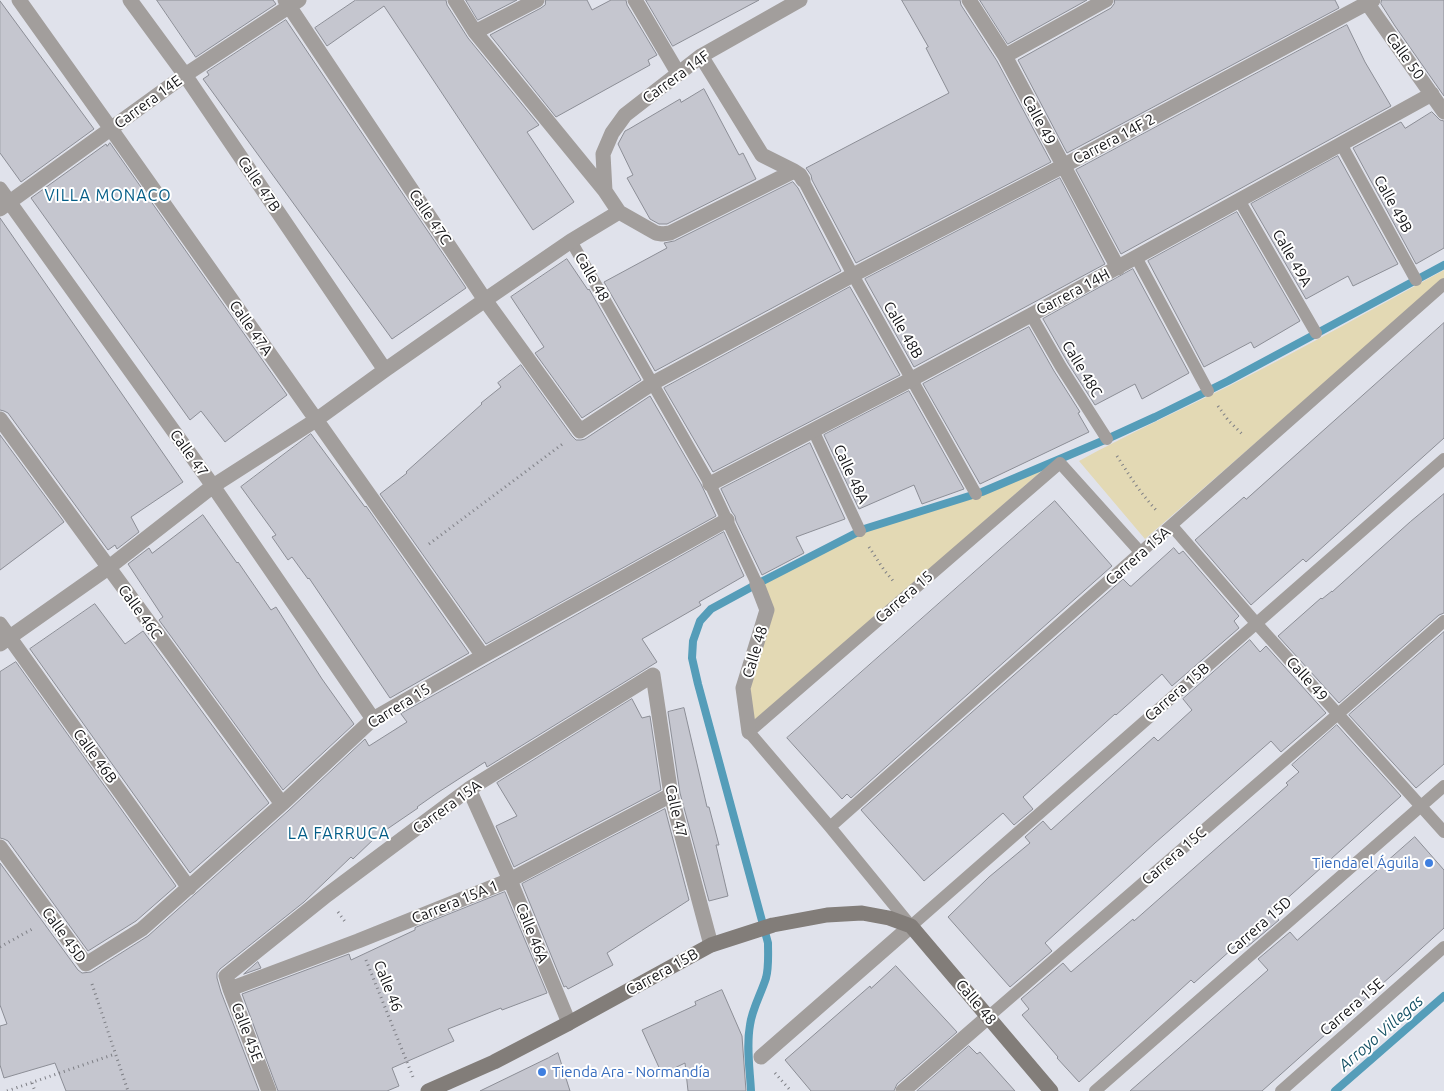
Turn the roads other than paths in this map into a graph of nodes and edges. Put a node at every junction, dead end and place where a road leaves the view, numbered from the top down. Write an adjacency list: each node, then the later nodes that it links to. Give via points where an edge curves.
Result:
1 (19, 0): 18 (street, Calle 47A)
2 (130, 0): 15 (street, Calle 47B)
3 (455, 0): 11 (street)
4 (537, 0): 11 (street)
5 (635, 0): 14 (street)
6 (800, 0): 12 (street, Carrera 14F)
7 (970, 0): 13 (street, Calle 49)
8 (1106, 0): 13 (street)
9 (1369, 1): 16 (street, Calle 50); 20 (street, Carrera 14F 2)
10 (291, 2): 15 (street, Carrera 14E); 33 (street, Calle 47C)
11 (476, 32): 23 (street)
12 (701, 56): 14 (street, Carrera 14F); 21 (street, via 762,155)
13 (1005, 56): 20 (street, Calle 49)
14 (678, 73): 23 (street, Carrera 14F, via 625,115 612,133 603,154)
15 (185, 75): 18 (street, Carrera 14E); 36 (street, Calle 47B)
16 (1432, 94): 17 (street, Calle 50); 19 (street, Carrera 14H)
17 (1444, 112)
18 (111, 129): 25 (street, Carrera 14E); 41 (street, Calle 47A)
19 (1341, 144): 24 (street, Carrera 14H); 31 (lane, Calle 49B)
20 (1063, 166): 29 (street, Calle 49); 30 (street, Carrera 14F 2)
21 (799, 176): 26 (street, via 670,233 656,233); 30 (lane, Calle 48B)
22 (0, 189): 25 (street, Calle 47)
23 (605, 191): 26 (street)
24 (1239, 200): 28 (street, Carrera 14H); 35 (lane, Calle 49A)
25 (5, 206): 47 (street, Calle 47)
26 (619, 212): 27 (street)
27 (571, 241): 33 (street); 38 (lane, Calle 48)
28 (1136, 257): 29 (street, Carrera 14H); 39 (lane)
29 (1118, 268): 34 (street, Carrera 14H)
30 (853, 275): 37 (lane, Calle 48B); 38 (street, Carrera 14F 2)
31 (1416, 280)
32 (1444, 284): 50 (lane, Carrera 15A)
33 (485, 300): 36 (street); 42 (street, Calle 47C)
34 (1031, 315): 37 (street, Carrera 14H); 44 (lane, Calle 48C)
35 (1316, 333)
36 (385, 370): 41 (street)
37 (912, 379): 43 (street, Carrera 14H); 48 (lane, Calle 48B)
38 (652, 383): 42 (street, Carrera 14F 2); 46 (lane, Calle 48)
39 (1208, 391)
40 (0, 420): 53 (street, Calle 46C)
41 (316, 420): 47 (street); 59 (street, Calle 47A)
42 (580, 430)
43 (813, 430): 46 (street, Carrera 14H); 51 (lane, Calle 48A)
44 (1107, 439)
45 (1444, 459): 56 (lane, Carrera 15B)
46 (710, 484): 49 (lane, Calle 48)
47 (213, 486): 53 (street); 62 (street, Calle 47)
48 (976, 494)
49 (727, 520): 54 (lane, Calle 48); 59 (street, Carrera 15)
50 (1172, 526): 52 (lane, Carrera 15A); 56 (lane, Calle 49)
51 (860, 531)
52 (1141, 553): 63 (lane, Carrera 15, via 1060,463); 69 (lane, Carrera 15A)
53 (108, 568): 58 (street); 67 (street, Calle 46C)
54 (757, 584): 63 (street, Calle 48, via 767,610 743,688)
55 (1444, 620): 61 (lane, Carrera 15C)
56 (1256, 623): 61 (lane, Calle 49); 74 (lane, Carrera 15B)
57 (0, 624): 58 (street, Calle 46B)
58 (5, 641): 73 (street, Calle 46B)
59 (483, 656): 62 (street, Carrera 15)
60 (653, 675): 65 (street, Carrera 15A); 66 (street, Calle 47)
61 (1338, 714): 68 (lane, Calle 49); 79 (lane, Carrera 15C)
62 (373, 720): 67 (street, Carrera 15)
63 (749, 732): 69 (lane, Calle 48)
64 (1444, 786): 68 (lane, Carrera 15D)
65 (469, 789): 72 (street, Calle 46A); 78 (street, Carrera 15A, via 327,895)
66 (671, 795): 72 (street, Carrera 15A 1); 75 (street, Calle 47)
67 (282, 804): 73 (street, Carrera 15)
68 (1421, 806): 70 (lane, Calle 49); 86 (lane, Carrera 15D)
69 (830, 827): 74 (lane, Calle 48)
70 (1444, 832)
71 (0, 847): 77 (street, Calle 45D)
72 (510, 880): 78 (street, Carrera 15A 1, via 358,941); 80 (street, Calle 46A)
73 (189, 888): 77 (street, Carrera 15, via 142,929)
74 (912, 926): 75 (street, Carrera 15B, via 862,913 827,915 773,924); 79 (street, Calle 48); 81 (street, Carrera 15B)
75 (711, 945): 80 (street, Carrera 15B)
76 (1444, 947): 87 (lane, Carrera 15E)
77 (86, 964)
78 (229, 982): 82 (street, Calle 45E)
79 (988, 1017): 84 (street, Carrera 15C); 85 (street, Calle 48)
80 (569, 1023): 83 (street, Carrera 15B, via 494,1062)
81 (761, 1057)
82 (269, 1091)
83 (428, 1091)
84 (903, 1091)
85 (1051, 1091)
86 (1095, 1091)
87 (1281, 1091)

